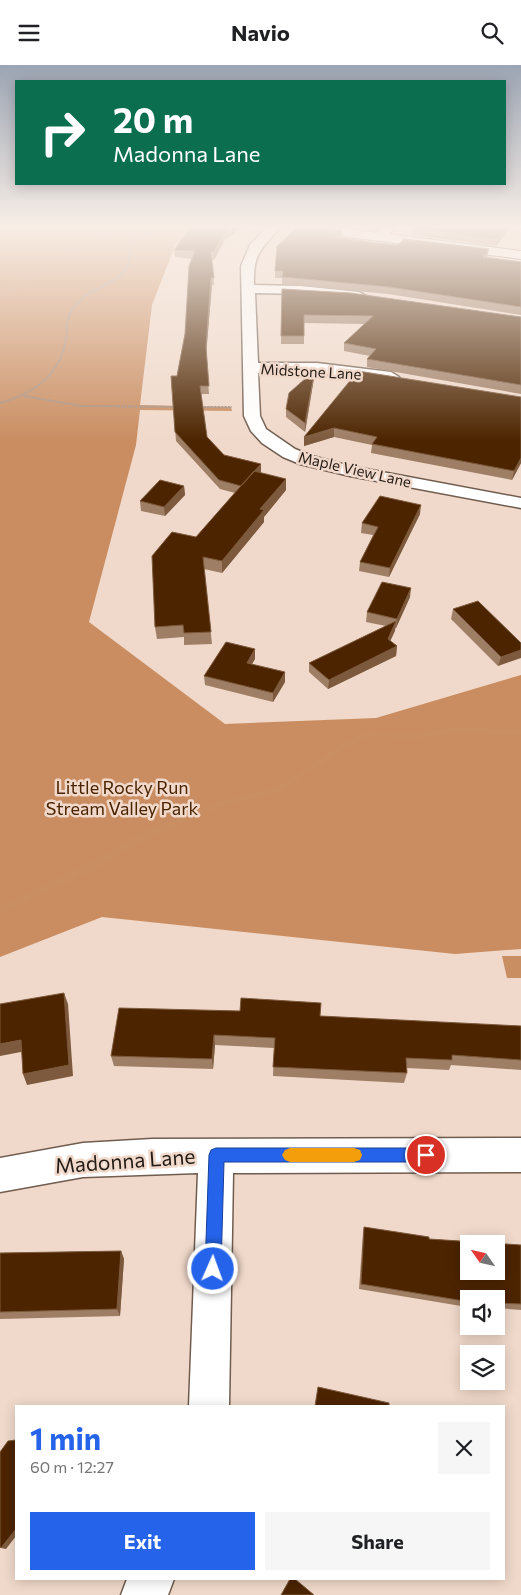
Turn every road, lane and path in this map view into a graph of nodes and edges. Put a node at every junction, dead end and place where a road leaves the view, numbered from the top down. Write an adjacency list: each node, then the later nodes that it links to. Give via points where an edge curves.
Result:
1 (83, 298): 5 (path, via 72,309 64,351 56,371 46,382)
2 (247, 298): 3 (street, Maple View Lane)
3 (250, 368): 4 (street, Midstone Lane, via 325,369); 9 (street, Maple View Lane)
4 (403, 379)
5 (24, 396): 6 (path); 7 (path, via 91,409)
6 (0, 403)
7 (186, 407)
8 (196, 407): 9 (path)
9 (252, 407): 10 (street, Maple View Lane, via 254,421 268,439 306,460)
10 (521, 503)
11 (216, 1155): 12 (street, Madonna Lane); 13 (street, Madonna Lane, via 83,1160); 14 (street)
12 (521, 1155)
13 (0, 1175)
14 (209, 1405)
15 (151, 1580): 16 (street)
16 (143, 1595)

